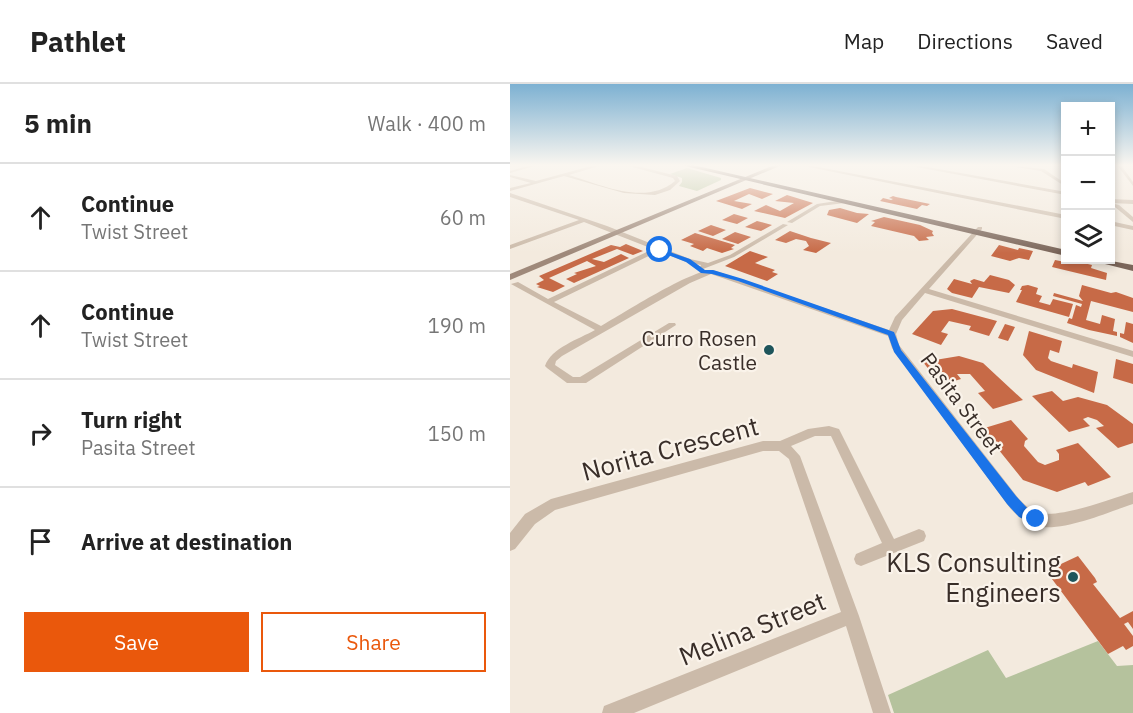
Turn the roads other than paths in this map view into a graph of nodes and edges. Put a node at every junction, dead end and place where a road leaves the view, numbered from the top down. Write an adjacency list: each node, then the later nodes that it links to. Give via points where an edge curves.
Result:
1 (704, 194): 16 (main road)
2 (813, 194): 6 (main road)
3 (822, 194): 15 (main road)
4 (950, 194): 10 (street)
5 (510, 195): 11 (street)
6 (843, 202): 15 (main road); 24 (street, via 819,205)
7 (1115, 202): 8 (street)
8 (1133, 202)
9 (1115, 205): 12 (street)
10 (1061, 216)
11 (584, 220): 16 (street); 18 (street)
12 (1133, 220)
13 (1115, 225): 14 (street)
14 (1133, 228)
15 (978, 230): 17 (main road); 20 (main road); 28 (street)
16 (614, 231): 19 (street); 26 (main road); 27 (main road)
17 (1061, 246)
18 (510, 247)
19 (658, 249): 24 (street); 29 (street)
20 (1061, 252)
21 (1115, 258): 22 (main road)
22 (1133, 262)
23 (1114, 264): 25 (main road)
24 (710, 268): 31 (street); 32 (street)
25 (1133, 268)
26 (510, 270)
27 (512, 280): 29 (street)
28 (923, 290): 32 (street, via 898,319); 33 (street)
29 (548, 302): 31 (street)
30 (672, 325): 31 (street, via 582,381 571,381 552,368 552,360 559,354)
31 (601, 330)
32 (892, 334): 35 (street, Pasita Street, via 897,350 1024,513 1052,520)
33 (1133, 354)
34 (782, 446): 37 (street, Norita Crescent, via 768,445 551,505 530,519); 38 (street, via 797,437 835,432); 40 (street, Norita Crescent, via 794,456)
35 (1133, 498)
36 (919, 536): 38 (street)
37 (510, 544)
38 (891, 547): 39 (street)
39 (861, 559)
40 (851, 616): 41 (street, Melina Street); 42 (street, Melina Street)
41 (611, 713)
42 (882, 713)

